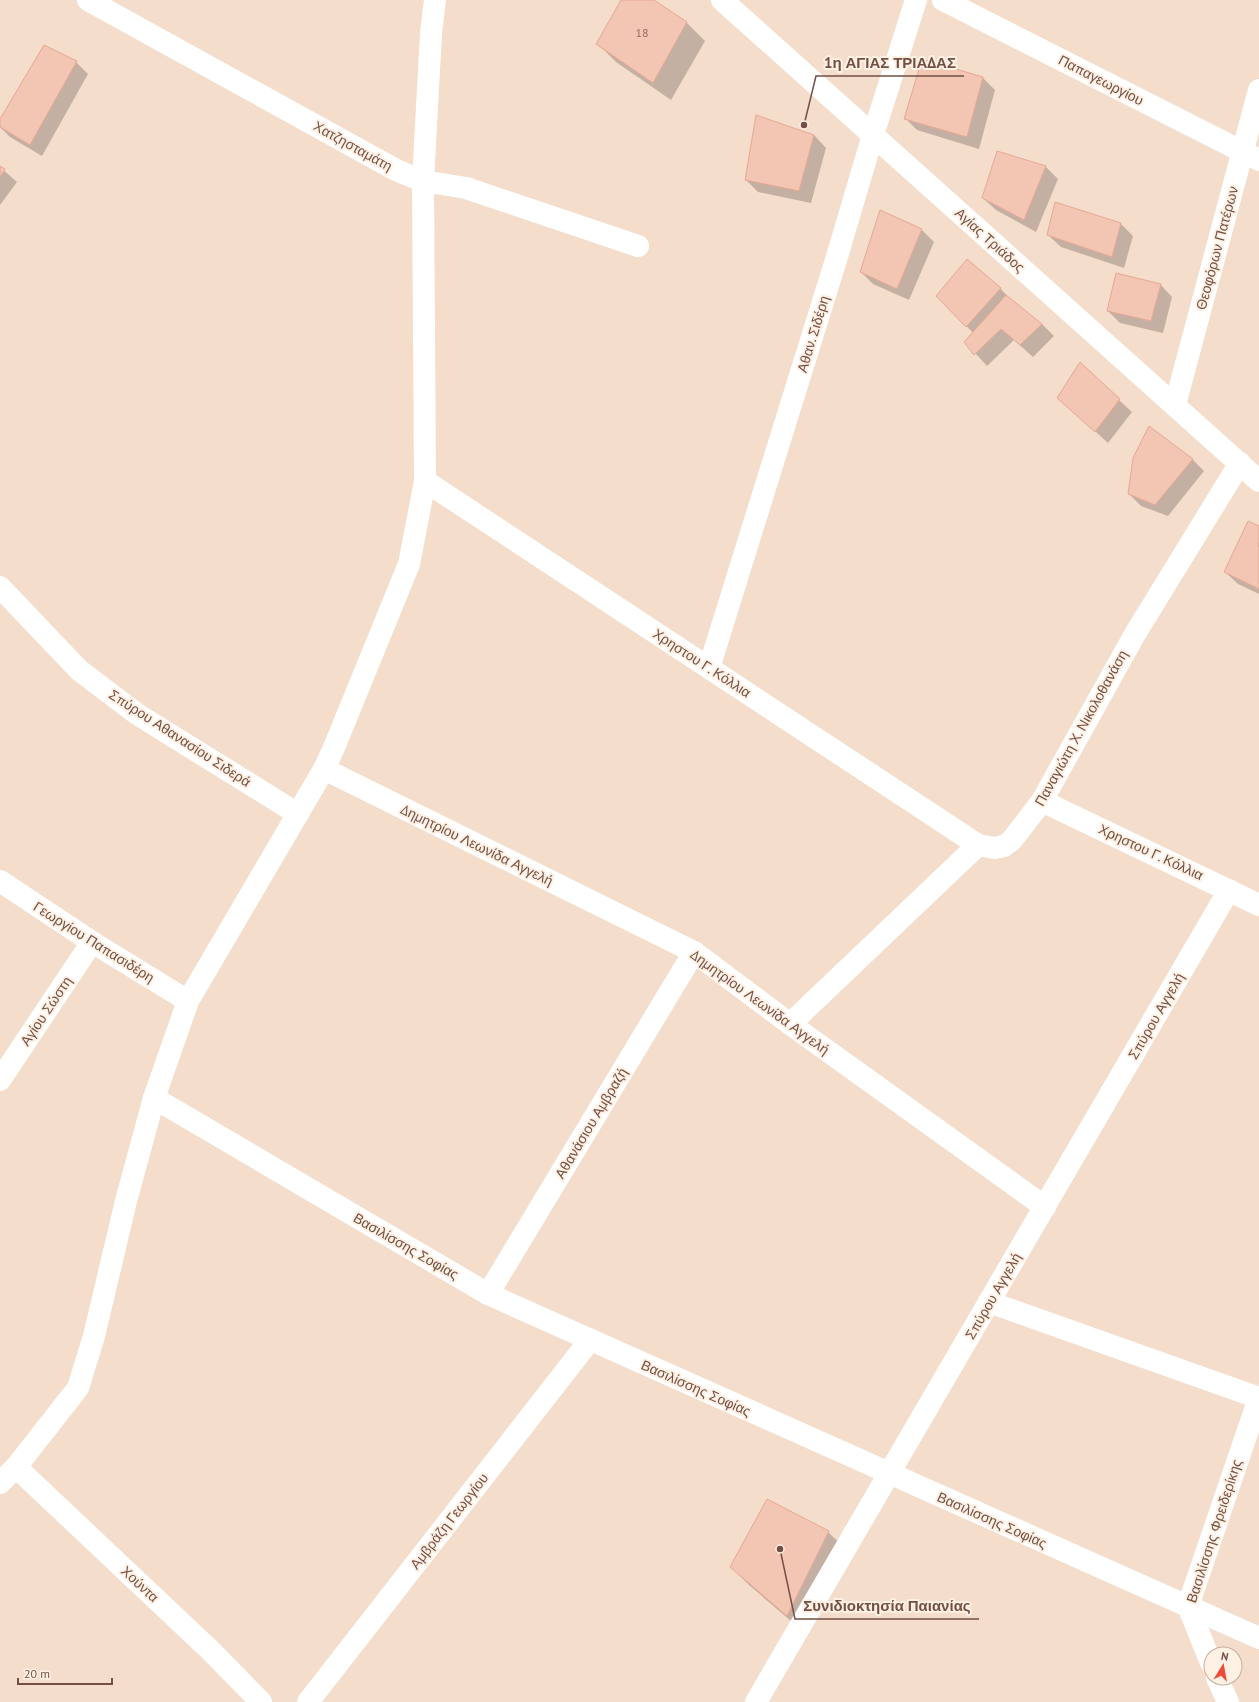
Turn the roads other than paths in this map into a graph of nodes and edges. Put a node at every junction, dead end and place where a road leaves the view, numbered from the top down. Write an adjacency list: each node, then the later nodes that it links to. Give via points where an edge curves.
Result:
1 (88, 0): 9 (street, Χατζησταμάτη, via 396,170)
2 (435, 0): 9 (street)
3 (722, 0): 7 (street, Αγίας Τριάδος)
4 (916, 0): 7 (street, Αθαν. Σιδέρη)
5 (943, 0): 8 (street, Παπαγεωργίου)
6 (1259, 90): 8 (street, Θεοφόρων Πατέρων)
7 (873, 135): 11 (street, Αγίας Τριάδος); 16 (street, Αθαν. Σιδέρη)
8 (1251, 156): 11 (street, Θεοφόρων Πατέρων)
9 (423, 181): 10 (street, Χατζησταμάτη, via 466,188); 13 (street)
10 (638, 246)
11 (1175, 405): 12 (street, Αγίας Τριάδος)
12 (1240, 464): 14 (street, Αγίας Τριάδος); 18 (street, Παναγιώτη Χ. Νικολοθανάση, via 1135,634)
13 (425, 481): 16 (street, Χρηστου Γ. Κόλλια); 17 (street, via 409,564)
14 (1259, 481)
15 (0, 587): 19 (street, Σπύρου Αθανασίου Σιδερά, via 79,670 137,714)
16 (709, 668): 20 (street, Χρηστου Γ. Κόλλια)
17 (324, 769): 19 (street); 25 (street, Δημητρίου Λεωνίδα Αγγελή)
18 (1042, 801): 20 (street, Παναγιώτη Χ. Νικολοθανάση, via 1012,840 1004,846 995,848); 22 (street, Χρηστου Γ. Κόλλια)
19 (298, 814): 26 (street)
20 (978, 844): 27 (street)
21 (0, 881): 24 (street, Γεωργίου Παπασιδέρη)
22 (1229, 890): 23 (street, Χρηστου Γ. Κόλλια); 30 (street, Σπύρου Αγγελή)
23 (1259, 905)
24 (92, 942): 26 (street, Γεωργίου Παπασιδέρη); 28 (street, Αγίου Σώστη)
25 (694, 952): 27 (street, Δημητρίου Λεωνίδα Αγγελή); 31 (street, Αθανάσιου Αμβραζή)
26 (188, 1001): 29 (street)
27 (790, 1024): 30 (street, Δημητρίου Λεωνίδα Αγγελή)
28 (0, 1080)
29 (154, 1098): 31 (street, Βασιλίσσης Σοφίας); 35 (street, via 94,1336 78,1388)
30 (1044, 1207): 32 (street, Σπύρου Αγγελή)
31 (488, 1294): 33 (street, Βασιλίσσης Σοφίας)
32 (989, 1302): 34 (street); 36 (street, Σπύρου Αγγελή)
33 (590, 1340): 36 (street, Βασιλίσσης Σοφίας); 43 (street, Αμβράζη Γεωργίου)
34 (1259, 1398): 38 (street, Βασιλίσσης Φρειδερίκης)
35 (16, 1467): 37 (street); 42 (street, Χούντα, via 211,1651)
36 (889, 1474): 38 (street, Βασιλίσσης Σοφίας); 44 (street, Σπύρου Αγγελή)
37 (0, 1483)
38 (1188, 1606): 39 (street, Βασιλίσσης Σοφίας); 40 (street, Βασιλίσσης Φρειδερίκης)
39 (1259, 1638)
40 (1204, 1646)
41 (1221, 1686): 45 (street)
42 (261, 1702)
43 (308, 1702)
44 (756, 1702)
45 (1228, 1702)

